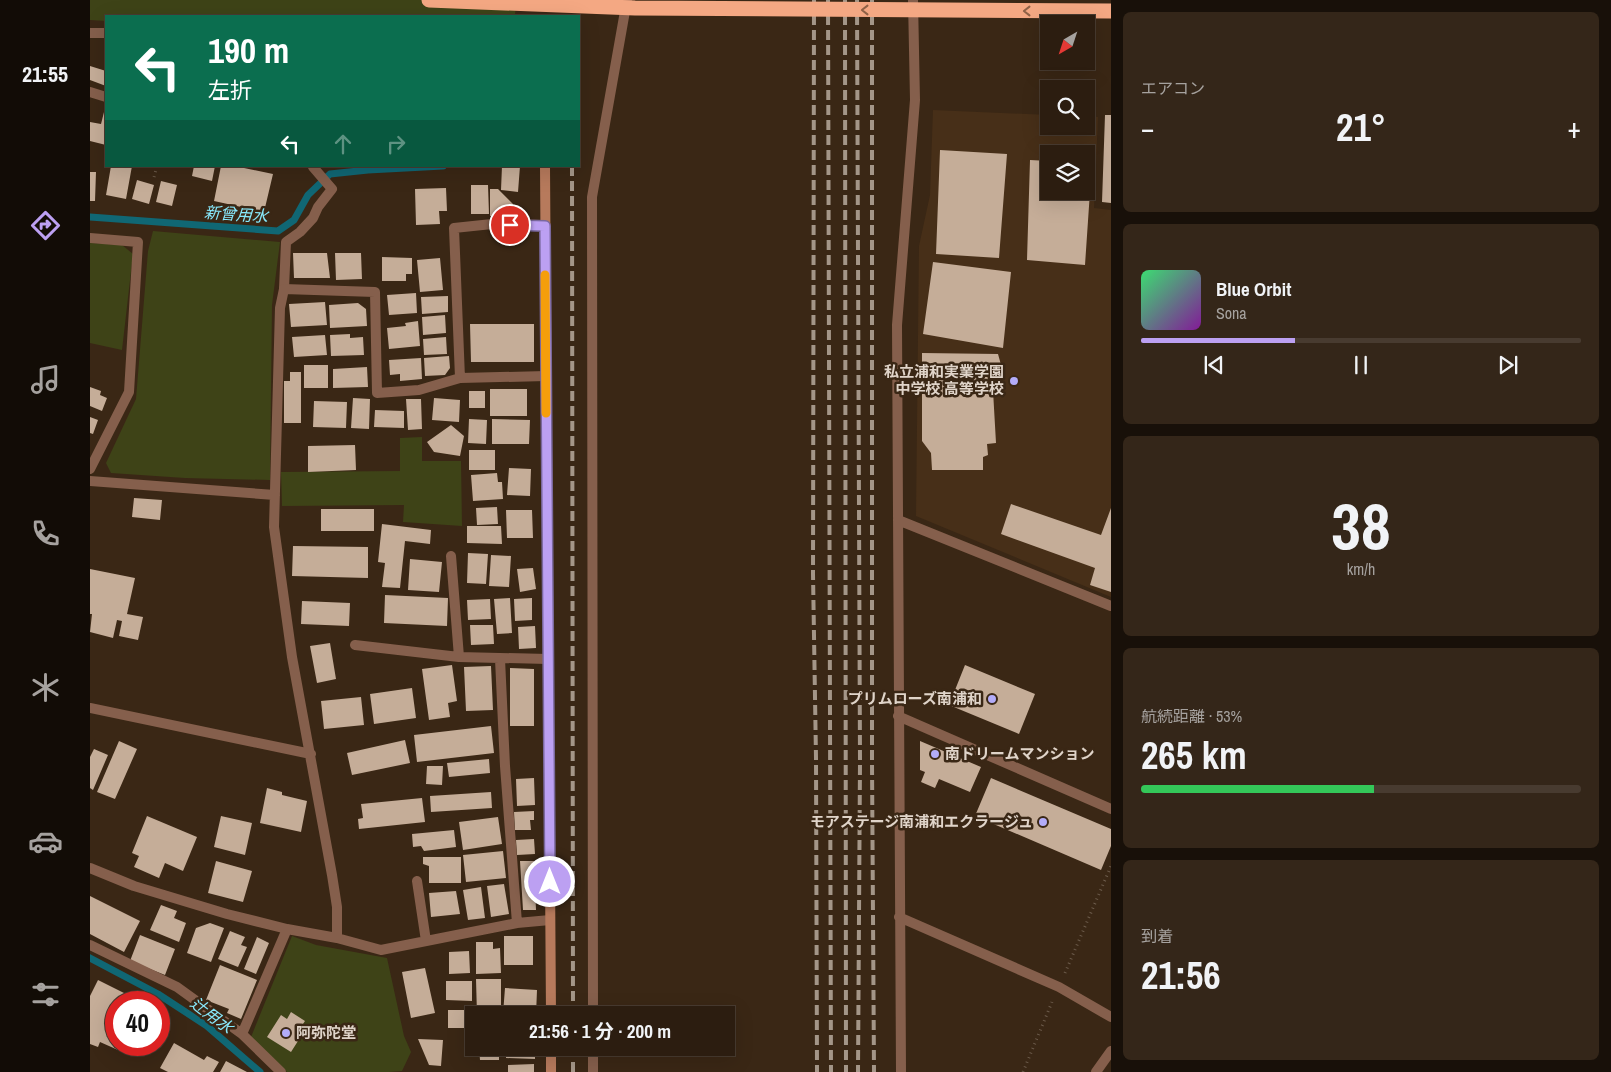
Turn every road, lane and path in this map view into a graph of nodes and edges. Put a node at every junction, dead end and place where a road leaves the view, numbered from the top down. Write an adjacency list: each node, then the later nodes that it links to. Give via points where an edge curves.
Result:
1 (429, 0): 5 (highway, one-way to 1, bridge, via 635,8)
2 (544, 0): 6 (street)
3 (627, 0): 46 (street, via 592,197)
4 (913, 0): 23 (street, via 915,100 897,325)
5 (1111, 12)
6 (543, 15)
7 (90, 33): 8 (street)
8 (105, 33)
9 (90, 92): 10 (street)
10 (105, 97)
11 (157, 167): 14 (path)
12 (313, 167): 17 (street, via 332,189 313,218 286,242)
13 (545, 167): 15 (street)
14 (154, 177)
15 (545, 226): 18 (street); 19 (street, via 492,224 454,228)
16 (90, 238): 20 (street, via 138,242 129,392)
17 (284, 289): 19 (street, via 375,292 377,393 419,390); 22 (street, via 280,308)
18 (546, 376): 19 (street); 29 (street)
19 (460, 378)
20 (90, 469)
21 (90, 481): 22 (street)
22 (275, 495): 32 (street, via 274,527 292,657)
23 (898, 520): 25 (street); 31 (street)
24 (451, 556): 27 (street)
25 (1111, 606)
26 (355, 645): 27 (street)
27 (459, 657): 28 (street)
28 (500, 659): 29 (street); 39 (street)
29 (548, 659): 38 (street)
30 (90, 708): 32 (street)
31 (898, 716): 33 (street); 37 (street)
32 (311, 754): 41 (street, via 337,908)
33 (1111, 809)
34 (1111, 866): 44 (path)
35 (90, 868): 40 (street, via 134,886)
36 (417, 881): 42 (street)
37 (899, 917): 44 (street); 55 (street)
38 (550, 920): 39 (street); 45 (street)
39 (517, 923): 42 (street)
40 (287, 930): 41 (street); 48 (street)
41 (337, 938): 42 (street, via 381,950)
42 (426, 941)
43 (90, 945): 48 (street, via 177,987)
44 (1059, 986): 47 (street); 56 (path)
45 (551, 1006)
46 (593, 1006)
47 (1111, 1017)
48 (242, 1034): 52 (street)
49 (1111, 1051): 57 (street)
50 (551, 1056): 53 (street)
51 (593, 1056): 54 (street)
52 (281, 1072)
53 (551, 1072)
54 (593, 1072)
55 (900, 1072)
56 (1023, 1072)
57 (1096, 1072)

